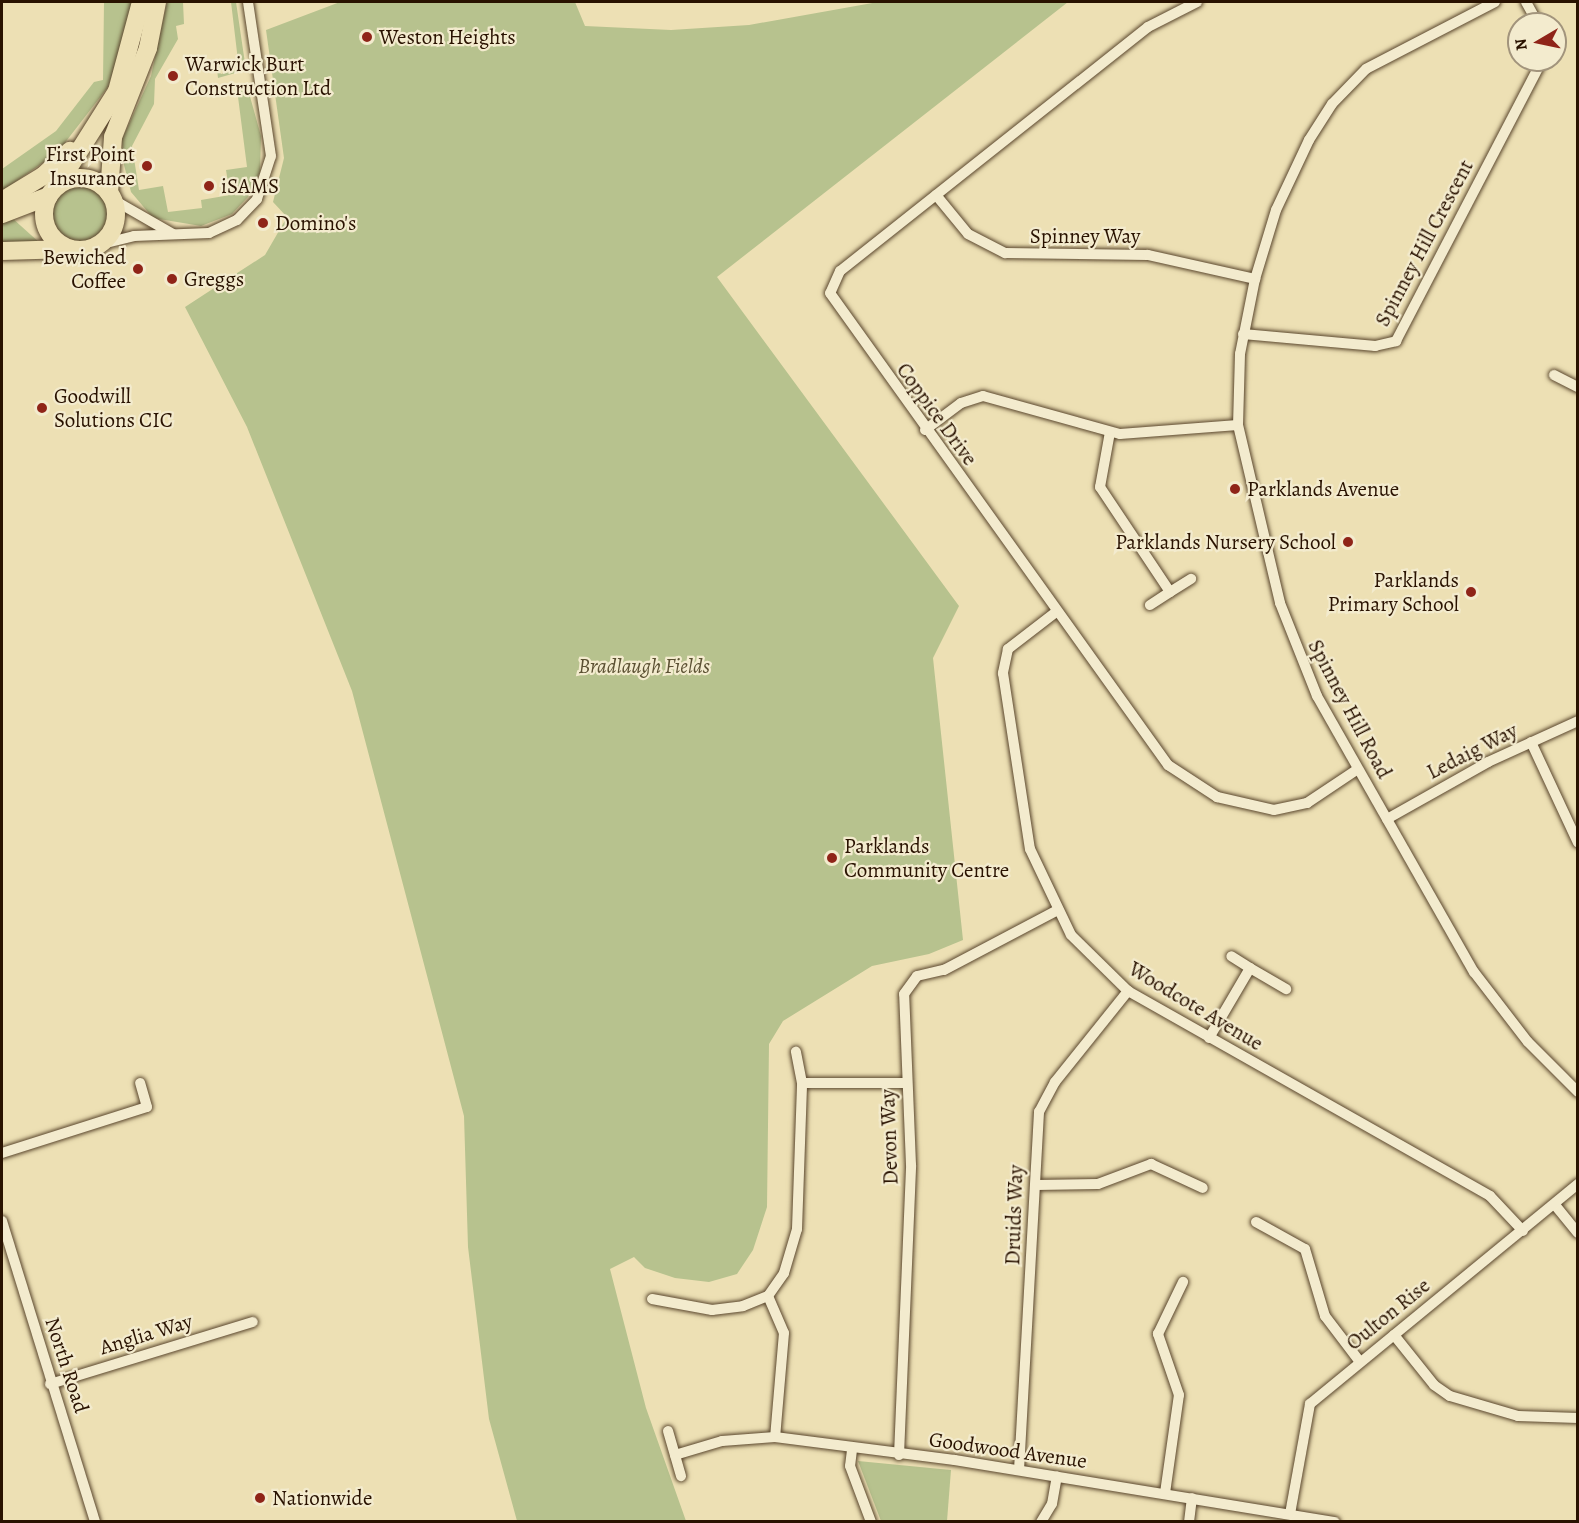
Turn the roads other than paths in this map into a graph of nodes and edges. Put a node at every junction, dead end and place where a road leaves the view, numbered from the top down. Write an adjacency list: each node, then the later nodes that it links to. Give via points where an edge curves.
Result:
1 (141, 2): 7 (main road, via 128,61)
2 (157, 2): 10 (main road, via 148,48 113,137)
3 (248, 2): 13 (street, via 268,130 266,182 237,220 209,233)
4 (1197, 2): 9 (street, Coppice Drive, via 1148,27)
5 (1494, 2): 17 (street, Spinney Hill Road, via 1384,56 1332,104 1291,174)
6 (1536, 72): 18 (street, Spinney Hill Crescent, via 1396,341 1375,346)
7 (98, 121): 8 (main road); 11 (main road, via 43,177)
8 (52, 192): 10 (main road, via 82,178); 12 (main road); 15 (main road, via 46,227)
9 (936, 195): 17 (street, Spinney Way, via 968,234 1005,253 1148,255); 22 (street, Coppice Drive, via 840,271 830,287 839,311)
10 (111, 196): 13 (street); 14 (main road, via 113,228)
11 (2, 201)
12 (2, 214)
13 (176, 235): 14 (street)
14 (98, 245): 15 (main road)
15 (70, 249): 16 (main road)
16 (2, 251)
17 (1255, 279): 18 (street, Spinney Hill Road)
18 (1243, 334): 21 (street, Spinney Hill Road)
19 (1554, 375): 20 (street)
20 (1578, 387)
21 (1238, 425): 23 (street); 30 (street, Spinney Hill Road, via 1251,498 1287,626 1317,696)
22 (925, 430): 23 (street, via 961,403 983,396); 27 (street, Coppice Drive)
23 (1110, 432): 25 (street, via 1100,487)
24 (1191, 579): 25 (street)
25 (1170, 592): 26 (street)
26 (1150, 605)
27 (1056, 612): 30 (street, Coppice Drive, via 1159,756 1201,789 1252,808 1285,809 1312,800); 33 (street, Woodcote Avenue, via 1014,642 1003,662 1026,833)
28 (1578, 721): 29 (street, Ledaig Way)
29 (1531, 742): 31 (street, Ledaig Way); 32 (street)
30 (1358, 769): 31 (street, Spinney Hill Road)
31 (1387, 819): 43 (street, Spinney Hill Road, via 1489,994)
32 (1578, 843)
33 (1056, 911): 37 (street, Woodcote Avenue, via 1081,949); 42 (street, Devon Way, via 944,970 909,981 903,1007)
34 (1230, 956): 35 (street)
35 (1250, 968): 36 (street); 38 (street)
36 (1286, 989)
37 (1128, 991): 38 (street, Woodcote Avenue); 46 (street, Druids Way, via 1043,1101)
38 (1209, 1038): 51 (street, Woodcote Avenue, via 1490,1196)
39 (796, 1052): 41 (street)
40 (140, 1083): 44 (street, via 147,1107)
41 (802, 1083): 42 (street); 54 (street, via 795,1245)
42 (906, 1083): 65 (street, Devon Way, via 911,1165)
43 (1578, 1092)
44 (2, 1153)
45 (1578, 1184): 48 (street, Oulton Rise)
46 (1036, 1185): 47 (street, via 1098,1184 1151,1164); 66 (street, Druids Way)
47 (1203, 1188)
48 (1555, 1205): 51 (street, Oulton Rise); 52 (street)
49 (2, 1221): 59 (street, North Road)
50 (1256, 1222): 58 (street, via 1305,1249 1321,1308)
51 (1523, 1232): 57 (street, Oulton Rise)
52 (1578, 1233)
53 (1183, 1282): 69 (street, via 1158,1334 1179,1395)
54 (768, 1296): 55 (street, via 712,1310); 62 (street, via 784,1333)
55 (652, 1299)
56 (253, 1322): 59 (street, Anglia Way)
57 (1394, 1335): 58 (street, Oulton Rise); 60 (street, via 1434,1385 1450,1396 1518,1416)
58 (1360, 1362): 71 (street, Oulton Rise, via 1310,1404)
59 (50, 1384): 72 (street, North Road)
60 (1578, 1418)
61 (668, 1431): 64 (street)
62 (775, 1437): 63 (street, Goodwood Avenue); 64 (street, Goodwood Avenue, via 722,1441)
63 (852, 1450): 65 (street, Goodwood Avenue); 73 (street, via 850,1466)
64 (675, 1455): 67 (street)
65 (899, 1455): 66 (street, Goodwood Avenue)
66 (1019, 1470): 68 (street, Goodwood Avenue)
67 (681, 1476)
68 (1057, 1476): 69 (street, Goodwood Avenue); 74 (street, via 1052,1504)
69 (1165, 1493): 70 (street, Goodwood Avenue)
70 (1192, 1498): 71 (street, Goodwood Avenue); 75 (street)
71 (1290, 1514): 76 (street, Goodwood Avenue)
72 (95, 1521)
73 (871, 1521)
74 (1041, 1521)
75 (1189, 1521)
76 (1332, 1521)

